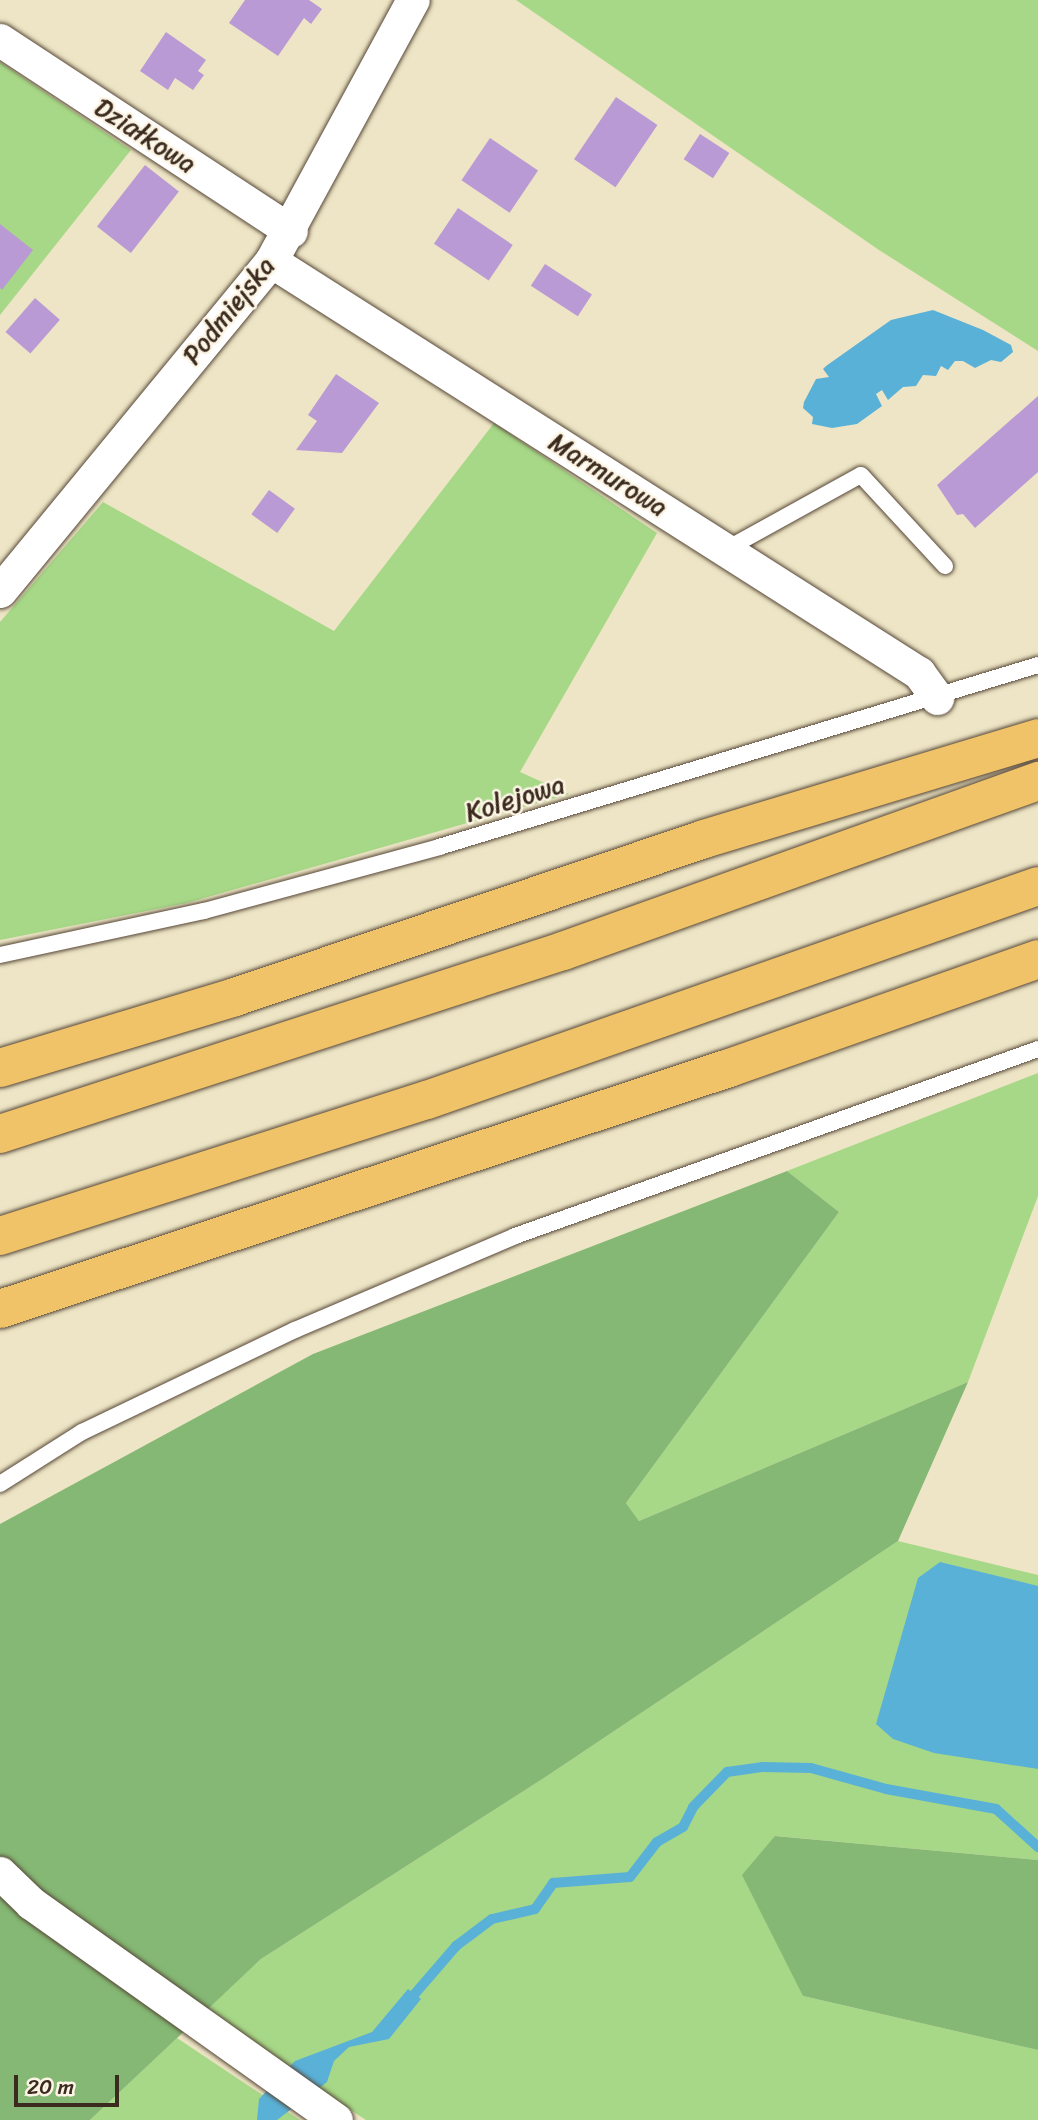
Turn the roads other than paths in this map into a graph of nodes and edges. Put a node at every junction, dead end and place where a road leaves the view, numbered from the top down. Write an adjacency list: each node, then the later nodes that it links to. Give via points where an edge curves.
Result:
1 (413, 0): 3 (street, Podmiejska)
2 (0, 40): 3 (street, Działkowa)
3 (290, 231): 4 (street, Podmiejska)
4 (271, 261): 5 (street, Marmurowa); 7 (street, Podmiejska)
5 (725, 550): 6 (lane, via 861,475); 9 (street, Marmurowa, via 919,673)
6 (945, 566)
7 (0, 592)
8 (1038, 664): 9 (lane, Kolejowa)
9 (937, 698): 13 (lane, Kolejowa, via 439,848 204,911)
10 (1038, 738): 16 (highway, via 704,839 235,997)
11 (1038, 781): 17 (highway, via 563,951)
12 (1038, 886): 18 (highway, via 427,1100)
13 (0, 955)
14 (1038, 959): 19 (highway, via 729,1068)
15 (1038, 1049): 22 (lane, via 516,1236 282,1336 82,1432)
16 (0, 1068)
17 (0, 1134)
18 (0, 1236)
19 (180, 1251): 20 (highway); 21 (highway)
20 (0, 1309)
21 (0, 1337)
22 (0, 1484)
23 (0, 1873): 24 (street, via 31,1903)
24 (336, 2120)

